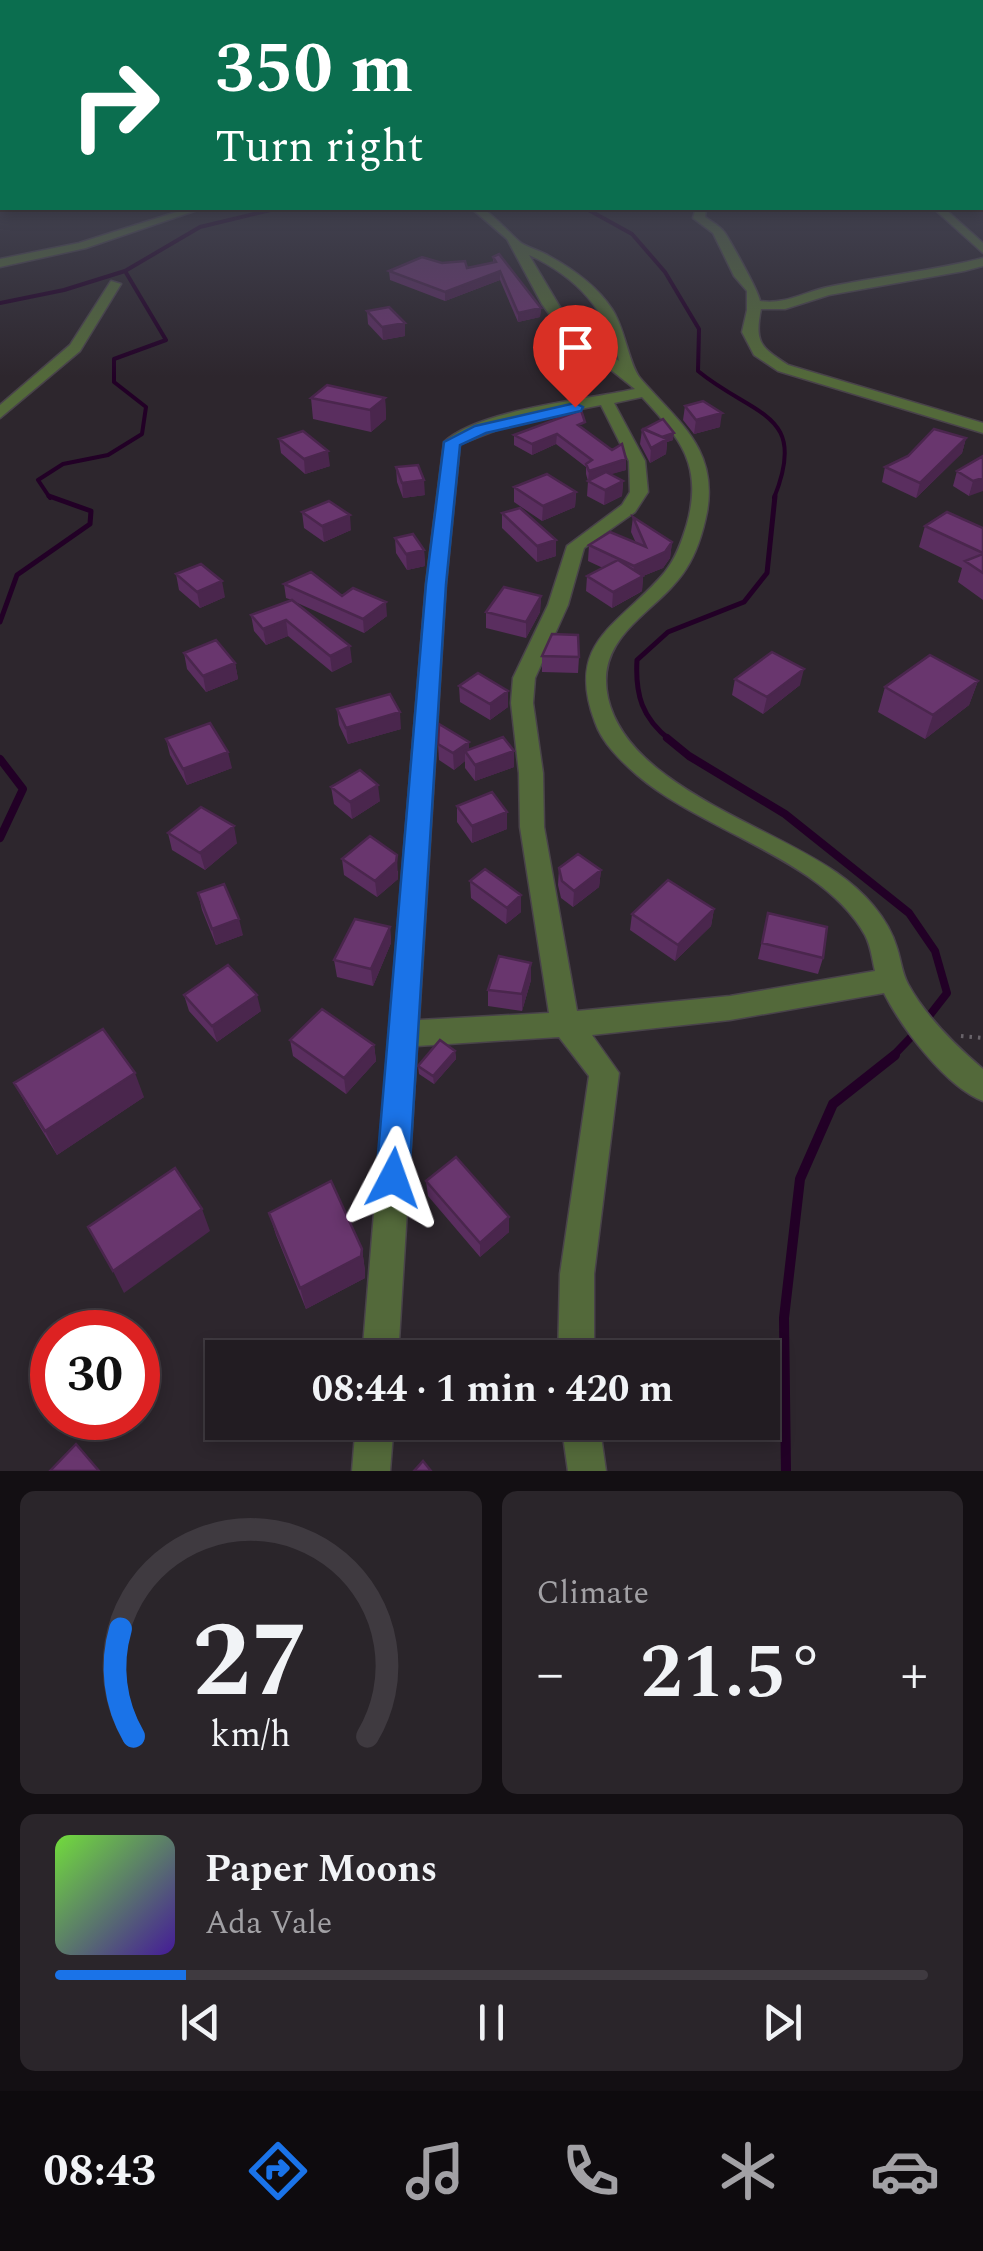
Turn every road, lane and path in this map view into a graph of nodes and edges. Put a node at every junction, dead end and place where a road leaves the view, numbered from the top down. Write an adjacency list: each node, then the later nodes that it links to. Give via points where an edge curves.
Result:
1 (101, 240): 6 (street)
2 (511, 240): 4 (street)
3 (722, 240): 8 (street, via 753,290)
4 (517, 245): 9 (street, via 564,325); 9 (street, via 566,268 600,297)
5 (983, 262): 8 (street)
6 (0, 263)
7 (116, 284): 11 (street, via 75,348)
8 (752, 310): 12 (street, via 752,342 769,361)
9 (637, 383): 10 (street); 13 (street, via 684,436 700,467 702,492 683,559 603,646 597,694 604,724 670,790 778,848 859,906 880,939)
10 (606, 400): 14 (street, via 637,460 638,492 629,508 576,546 524,678 522,703 532,827); 15 (street, via 452,442)
11 (0, 413)
12 (983, 428)
13 (891, 980): 14 (street, via 730,1008); 16 (street, via 922,1026)
14 (567, 1024): 15 (street); 18 (street, via 604,1074 577,1274)
15 (403, 1034): 17 (street)
16 (983, 1087)
17 (381, 1340)
18 (576, 1340)
19 (374, 1440): 21 (street)
20 (583, 1440): 22 (street)
21 (372, 1471)
22 (587, 1471)

